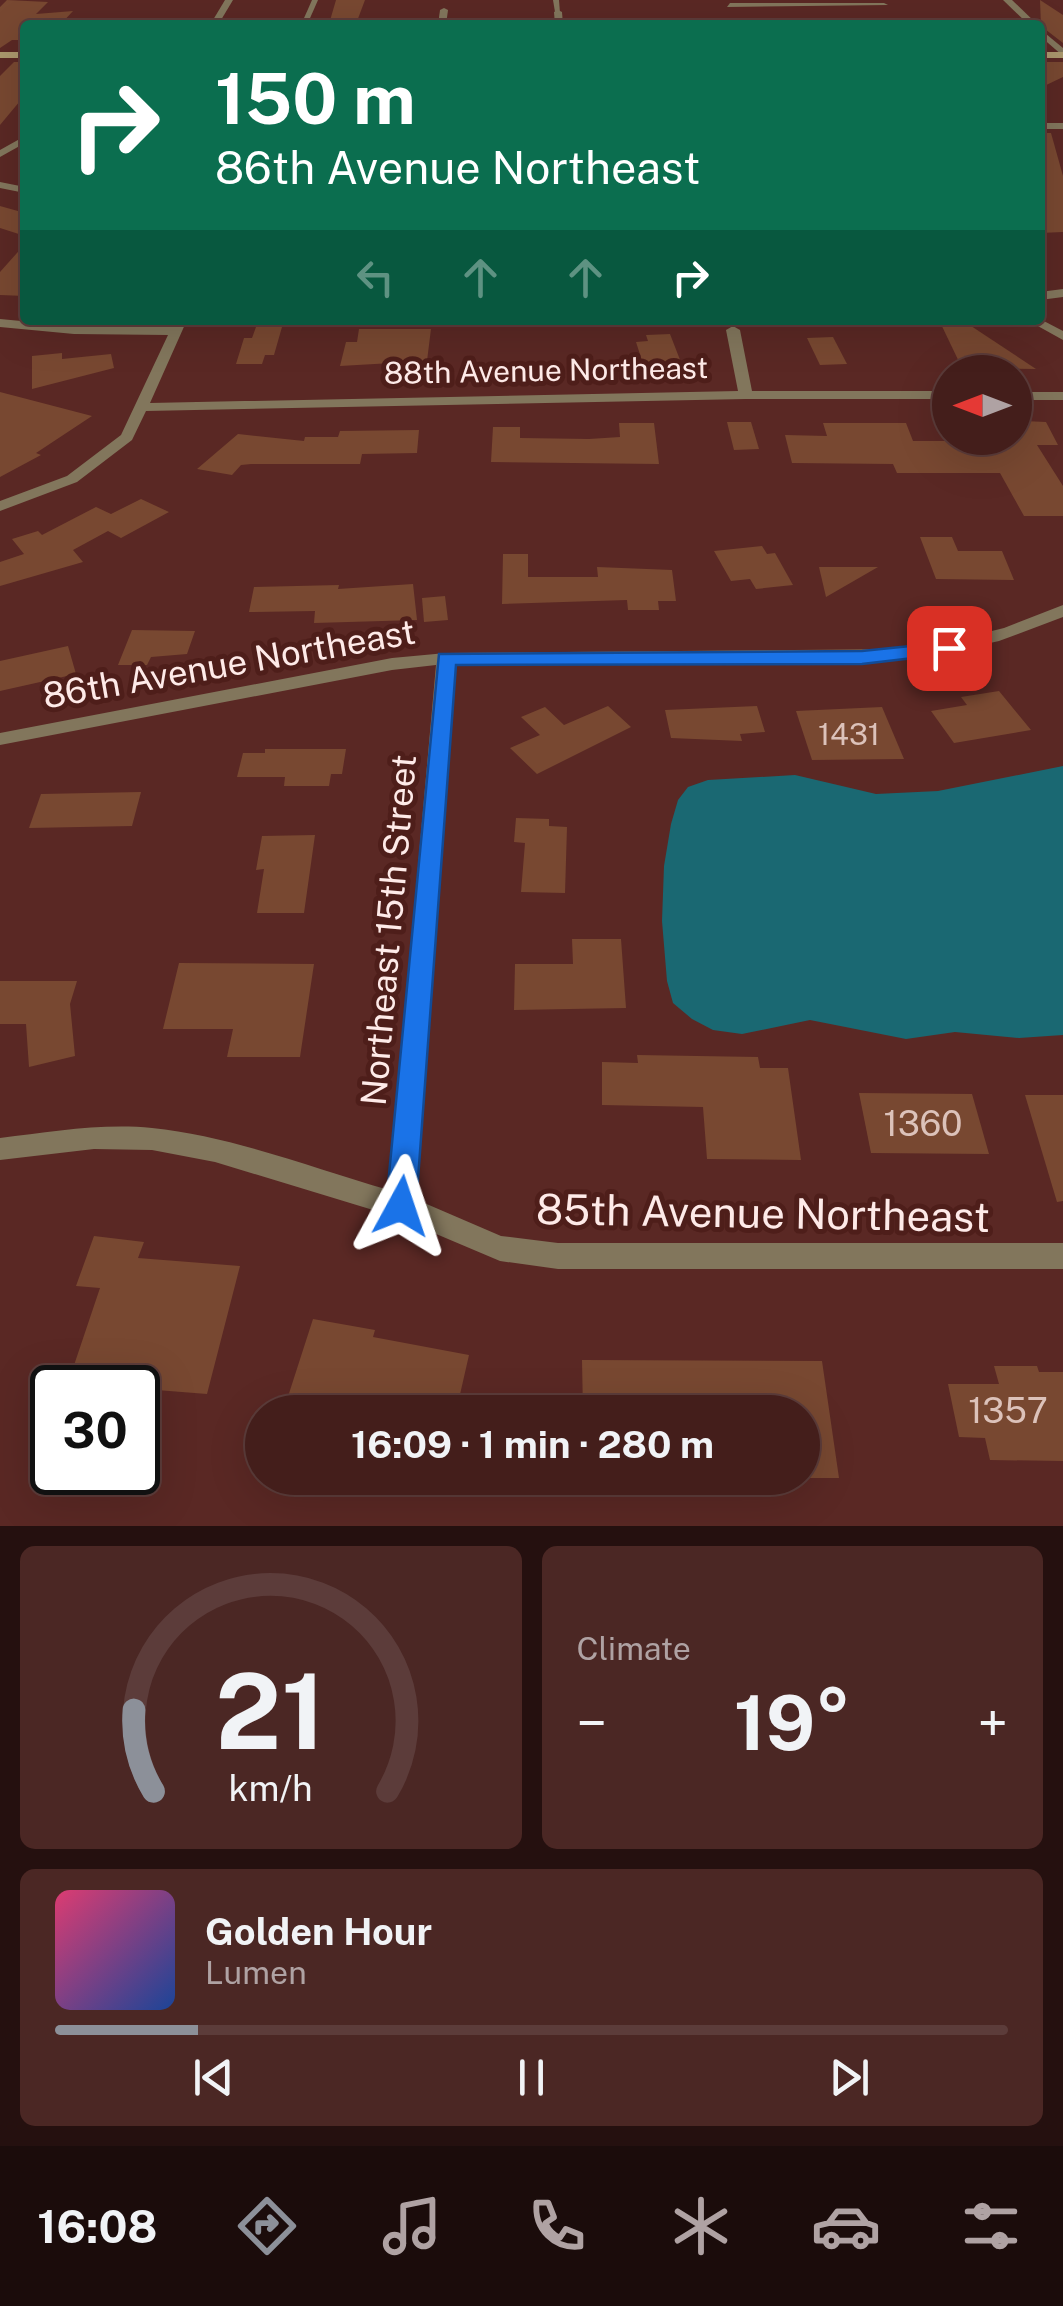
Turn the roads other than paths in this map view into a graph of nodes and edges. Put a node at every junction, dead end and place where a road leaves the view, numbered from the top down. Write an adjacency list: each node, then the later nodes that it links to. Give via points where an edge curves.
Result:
1 (556, 0): 6 (lane)
2 (1007, 0): 9 (street)
3 (884, 4): 4 (street)
4 (729, 5)
5 (444, 10): 7 (street)
6 (558, 12): 8 (street)
7 (443, 20)
8 (559, 20)
9 (1029, 20)
10 (1060, 55): 11 (street)
11 (1063, 65)
12 (21, 325): 13 (street)
13 (178, 326): 19 (street)
14 (733, 330): 15 (street)
15 (746, 394): 16 (street, 88th Avenue Northeast); 19 (street, 88th Avenue Northeast)
16 (932, 395)
17 (1032, 396): 18 (street)
18 (1063, 396)
19 (143, 406): 20 (street, via 128,437 100,461 39,494)
20 (0, 506)
21 (1063, 610): 22 (street, 86th Avenue Northeast, via 1035,625 919,654)
22 (446, 659): 23 (street, 86th Avenue Northeast); 25 (street, Northeast 15th Street)
23 (0, 739)
24 (0, 1148): 25 (street, 85th Avenue Northeast, via 152,1139)
25 (401, 1206): 26 (street, 85th Avenue Northeast, via 500,1248 558,1256)
26 (1063, 1256)

